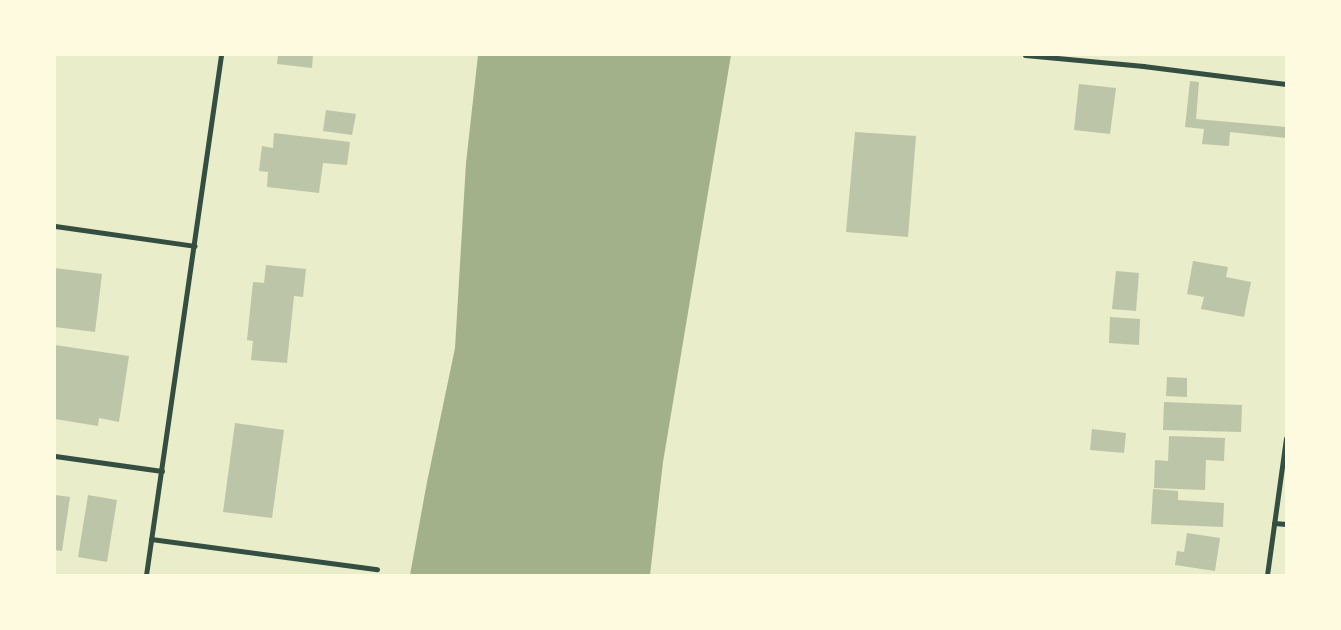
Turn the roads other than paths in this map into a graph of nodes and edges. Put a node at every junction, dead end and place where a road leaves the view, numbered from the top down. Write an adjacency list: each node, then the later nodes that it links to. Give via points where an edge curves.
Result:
1 (221, 55): 5 (street)
2 (1025, 55): 3 (street)
3 (1286, 84)
4 (55, 226): 5 (street)
5 (195, 246): 8 (street)
6 (1286, 438): 9 (street)
7 (55, 456): 8 (street)
8 (162, 471): 11 (street)
9 (1274, 523): 10 (street); 14 (street)
10 (1286, 524)
11 (151, 538): 12 (street); 13 (street)
12 (377, 569)
13 (146, 575)
14 (1267, 575)

